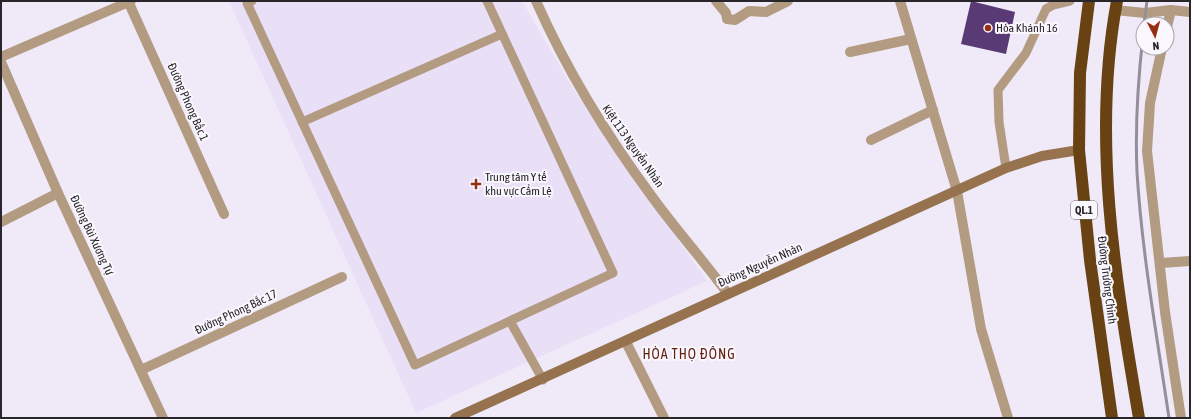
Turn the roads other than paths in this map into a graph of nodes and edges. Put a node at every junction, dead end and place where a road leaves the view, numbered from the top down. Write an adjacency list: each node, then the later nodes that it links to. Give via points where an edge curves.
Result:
1 (129, 1): 18 (street); 27 (street, Đường Phong Bắc 1)
2 (252, 1): 21 (lane, via 247,3)
3 (487, 1): 14 (lane)
4 (536, 1): 32 (street, Kiệt 113 Nguyễn Nhàn, via 589,105 654,198)
5 (716, 1): 6 (street, via 726,13 727,19 735,20 749,11 766,12)
6 (788, 1)
7 (900, 1): 15 (street)
8 (1070, 1): 24 (lane, via 1046,9 1026,53 998,90 999,122)
9 (1089, 1): 23 (highway, Đường Trường Chinh / QL.1, via 1080,73)
10 (1116, 6): 11 (street, via 1146,13); 42 (highway, Đường Trường Chinh / QL.1, via 1106,99 1108,189 1124,330)
11 (1171, 10): 12 (street); 13 (street)
12 (1190, 12)
13 (1170, 16)
14 (502, 34): 21 (lane); 33 (lane, via 613,273)
15 (912, 39): 16 (street); 20 (street)
16 (850, 52)
17 (1160, 56): 30 (street, via 1150,103 1147,134)
18 (1, 58)
19 (1, 62): 26 (street, Đường Bùi Xương Tự)
20 (933, 110): 22 (street); 25 (street)
21 (302, 122): 33 (lane, via 415,365)
22 (871, 140)
23 (1079, 150): 24 (street, Đường Nguyễn Nhàn, via 1042,156); 41 (highway, Đường Trường Chinh / QL.1, via 1090,260)
24 (1006, 168): 25 (street, Đường Nguyễn Nhàn)
25 (956, 191): 32 (street, Đường Nguyễn Nhàn); 40 (street, via 981,329)
26 (58, 193): 28 (street); 35 (street, Đường Bùi Xương Tự)
27 (224, 214)
28 (1, 222)
29 (1190, 261): 30 (street)
30 (1161, 263): 43 (street, via 1165,312)
31 (342, 277): 35 (street, Đường Phong Bắc 17)
32 (728, 294): 34 (street, Đường Nguyễn Nhàn)
33 (510, 321): 36 (lane)
34 (626, 342): 36 (street, Đường Nguyễn Nhàn); 39 (street)
35 (141, 370): 37 (street, Đường Bùi Xương Tự)
36 (543, 380): 38 (street, Đường Nguyễn Nhàn)
37 (163, 418)
38 (455, 418)
39 (664, 418)
40 (1008, 418)
41 (1112, 418)
42 (1139, 418)
43 (1181, 418)

